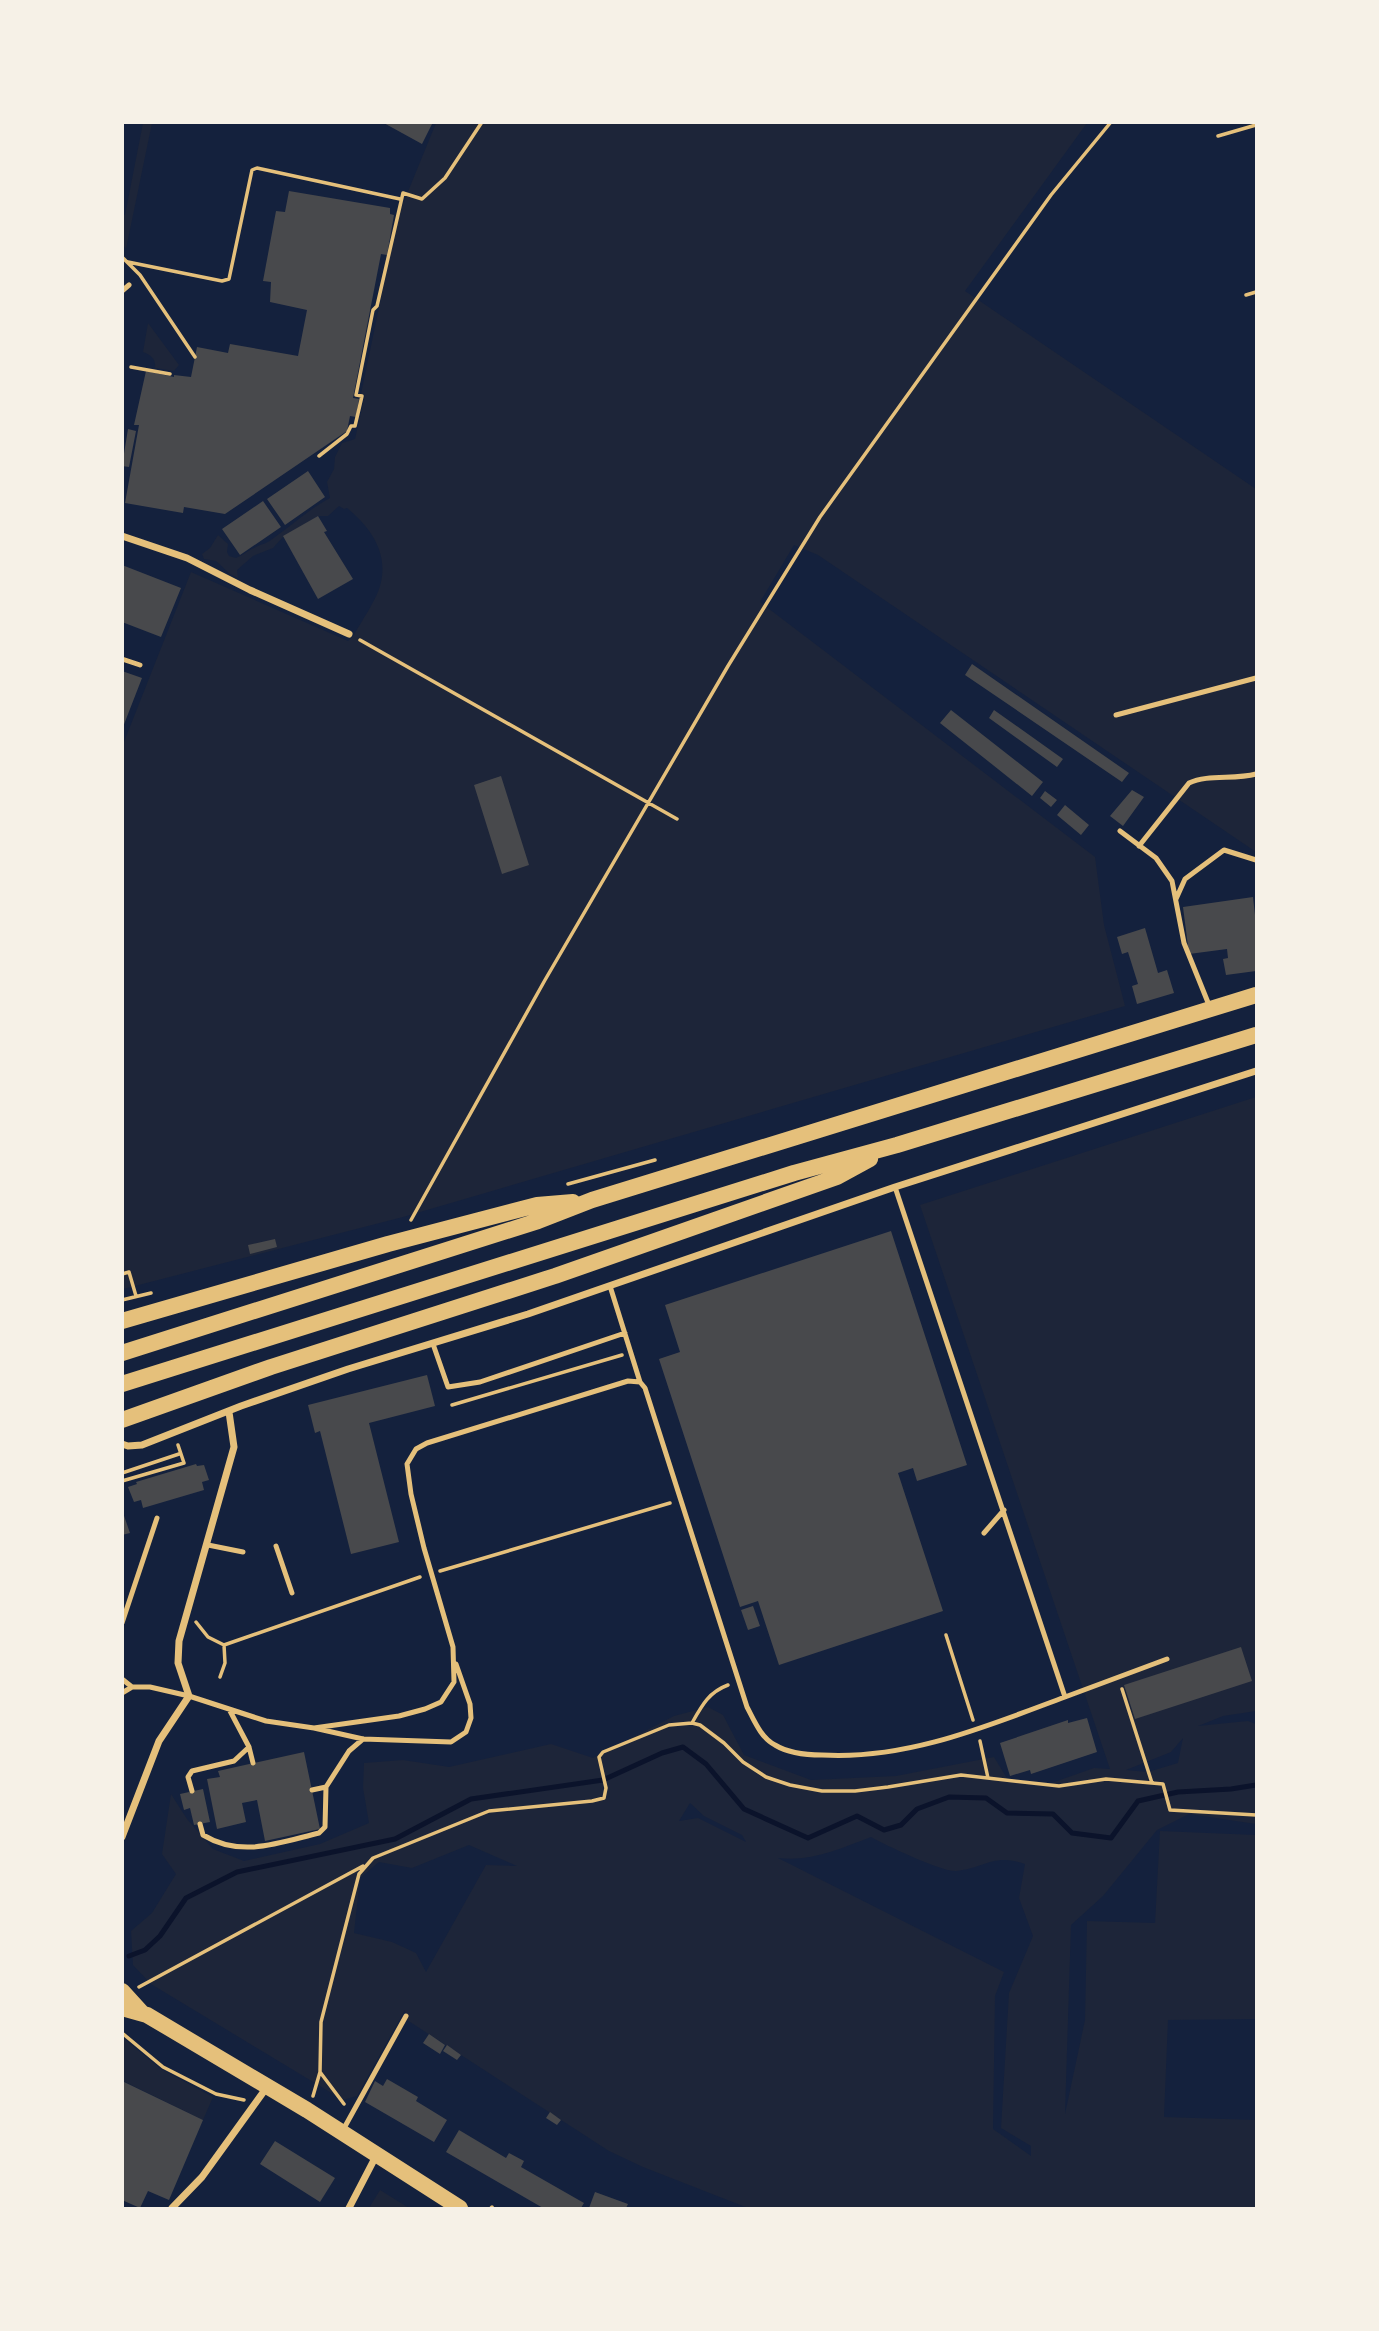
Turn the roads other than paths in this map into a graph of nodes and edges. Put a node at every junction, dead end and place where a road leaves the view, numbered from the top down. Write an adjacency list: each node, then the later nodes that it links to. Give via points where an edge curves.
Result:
1 (129, 285): 2 (lane)
2 (122, 291)
3 (122, 536): 4 (street, via 187,558)
4 (349, 634)
5 (122, 659): 6 (lane)
6 (140, 665)
7 (1256, 678): 8 (lane)
8 (1116, 715)
9 (1256, 774): 11 (lane, via 1199,778 1189,783)
10 (1120, 831): 11 (lane)
11 (1139, 846): 13 (lane, via 1156,858 1172,881)
12 (1256, 860): 13 (lane, via 1224,850 1185,879)
13 (1176, 899): 15 (lane, via 1184,943)
14 (1256, 995): 15 (main road)
15 (1210, 1009): 20 (main road)
16 (1256, 1035): 18 (main road)
17 (1256, 1071): 19 (street)
18 (897, 1145): 27 (main road, via 781,1177); 29 (main road, via 825,1181)
19 (895, 1187): 21 (street); 31 (lane)
20 (592, 1200): 22 (main road, via 537,1205); 25 (main road)
21 (610, 1286): 23 (lane); 24 (street)
22 (122, 1321)
23 (625, 1333): 24 (lane, via 480,1382 448,1387); 26 (lane)
24 (433, 1344): 28 (street)
25 (122, 1353)
26 (640, 1382): 42 (lane, via 615,1384 416,1449 407,1464 411,1494); 47 (lane, via 747,1707 774,1745 815,1755 902,1750)
27 (122, 1384)
28 (229, 1412): 30 (street, via 142,1445); 34 (street, via 234,1447)
29 (122, 1420)
30 (122, 1444)
31 (1004, 1510): 33 (lane); 47 (lane)
32 (157, 1518): 39 (lane)
33 (985, 1533)
34 (208, 1545): 36 (lane); 46 (street, via 179,1641 178,1663)
35 (276, 1546): 38 (lane)
36 (243, 1552)
37 (122, 1593): 39 (lane)
38 (292, 1593)
39 (131, 1595): 40 (lane)
40 (122, 1623)
41 (1167, 1659): 47 (lane)
42 (455, 1661): 49 (lane, via 454,1682 441,1702 399,1716); 50 (lane, via 471,1709 469,1727 462,1735 438,1743)
43 (122, 1679): 44 (lane)
44 (132, 1687): 45 (lane); 46 (lane)
45 (122, 1693)
46 (189, 1696): 48 (lane); 57 (street, via 159,1741)
47 (1065, 1697)
48 (229, 1709): 49 (lane, via 266,1721); 51 (lane)
49 (314, 1728): 50 (lane)
50 (363, 1739): 53 (lane, via 349,1751)
51 (249, 1747): 52 (lane); 55 (lane, via 234,1761 192,1771 188,1777)
52 (253, 1763)
53 (327, 1787): 54 (lane); 56 (lane, via 325,1826 319,1833 256,1848 220,1846 203,1835)
54 (312, 1790)
55 (192, 1791)
56 (200, 1824)
57 (122, 1837)
58 (124, 1998): 60 (main road)
59 (406, 2016): 61 (lane)
60 (267, 2086): 61 (main road); 63 (street, via 202,2177)
61 (342, 2132): 62 (main road)
62 (376, 2155): 64 (street); 65 (main road)
63 (172, 2208)
64 (349, 2208)
65 (460, 2208)

